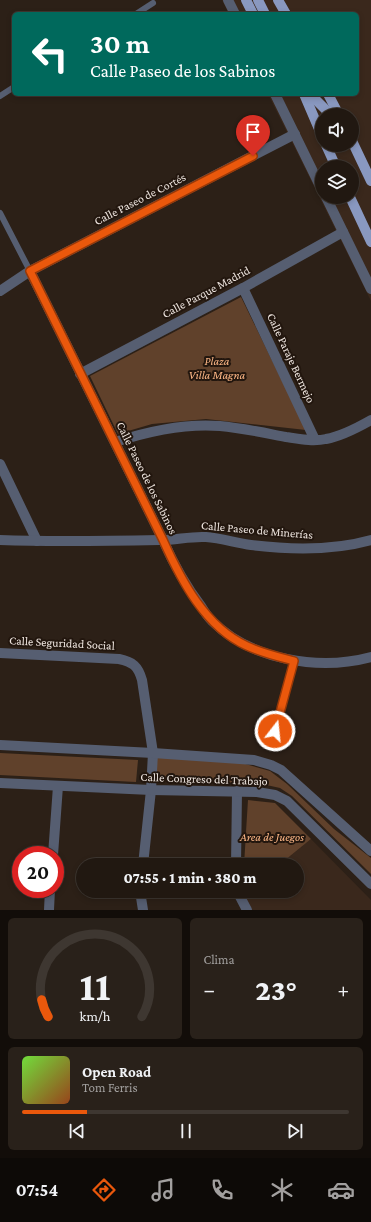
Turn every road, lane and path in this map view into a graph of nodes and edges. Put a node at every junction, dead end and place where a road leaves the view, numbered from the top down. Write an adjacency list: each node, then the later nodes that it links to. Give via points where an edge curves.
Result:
1 (228, 0): 7 (street)
2 (246, 0): 8 (main road)
3 (258, 0): 9 (main road)
4 (278, 0): 10 (main road)
5 (153, 3): 6 (lane)
6 (139, 12)
7 (234, 12)
8 (251, 12)
9 (264, 12)
10 (285, 12)
11 (12, 88): 12 (lane)
12 (0, 96)
13 (276, 96): 20 (street)
14 (305, 96): 19 (main road)
15 (312, 96): 17 (main road)
16 (329, 96): 18 (main road)
17 (324, 108)
18 (335, 108)
19 (315, 120)
20 (295, 134): 22 (street); 29 (street, Calle Paseo de Cortés)
21 (357, 152): 23 (main road)
22 (315, 175)
23 (371, 181)
24 (329, 204): 27 (street)
25 (353, 204): 28 (main road)
26 (0, 213): 29 (lane, Calle Paseo de los Sabinos)
27 (343, 232): 30 (street, Calle Parque Madrid); 31 (street)
28 (371, 242)
29 (30, 271): 32 (street, Calle Paseo de Cortés); 33 (street, Calle Paseo de los Sabinos)
30 (243, 288): 33 (street, Calle Parque Madrid); 35 (street, Calle Paraje Bermejo)
31 (371, 289)
32 (0, 291)
33 (80, 374): 36 (street, Calle Paseo de los Sabinos)
34 (371, 420): 35 (street, via 335,437)
35 (315, 440): 36 (street, via 220,426 195,426 173,427)
36 (115, 442): 39 (street, Calle Paseo de los Sabinos)
37 (0, 464): 41 (street)
38 (0, 540): 41 (street, Calle Paseo de Minerías)
39 (163, 540): 40 (street, Calle Paseo de Minerías, via 204,537 250,545 325,549); 41 (street, Calle Paseo de Minerías); 44 (street, Calle Paseo de los Sabinos, via 176,569 211,620 232,638 247,646)
40 (371, 540)
41 (37, 541)
42 (0, 653): 47 (street, Calle Seguridad Social, via 119,659 133,664 139,670 142,680)
43 (371, 657): 44 (street, Calle Paseo de los Sabinos, via 335,662)
44 (294, 661): 45 (lane)
45 (275, 731)
46 (0, 745): 47 (street, Calle Congreso del Trabajo)
47 (153, 753): 50 (street, Calle Seguridad Social); 53 (street, Calle Congreso del Trabajo, via 254,760 272,765 289,777)
48 (0, 783): 49 (street, Calle Congreso del Trabajo)
49 (58, 786): 50 (street, Calle Congreso del Trabajo); 52 (street)
50 (151, 790): 51 (street, Calle Congreso del Trabajo); 54 (street, Calle Seguridad Social)
51 (237, 791): 55 (street); 56 (street, Calle Congreso del Trabajo, via 275,795 287,801)
52 (54, 846)
53 (371, 851)
54 (144, 858)
55 (236, 858)
56 (371, 884)
57 (50, 898): 60 (street)
58 (141, 898): 61 (street)
59 (241, 898): 62 (street)
60 (49, 910)
61 (143, 910)
62 (247, 910)

